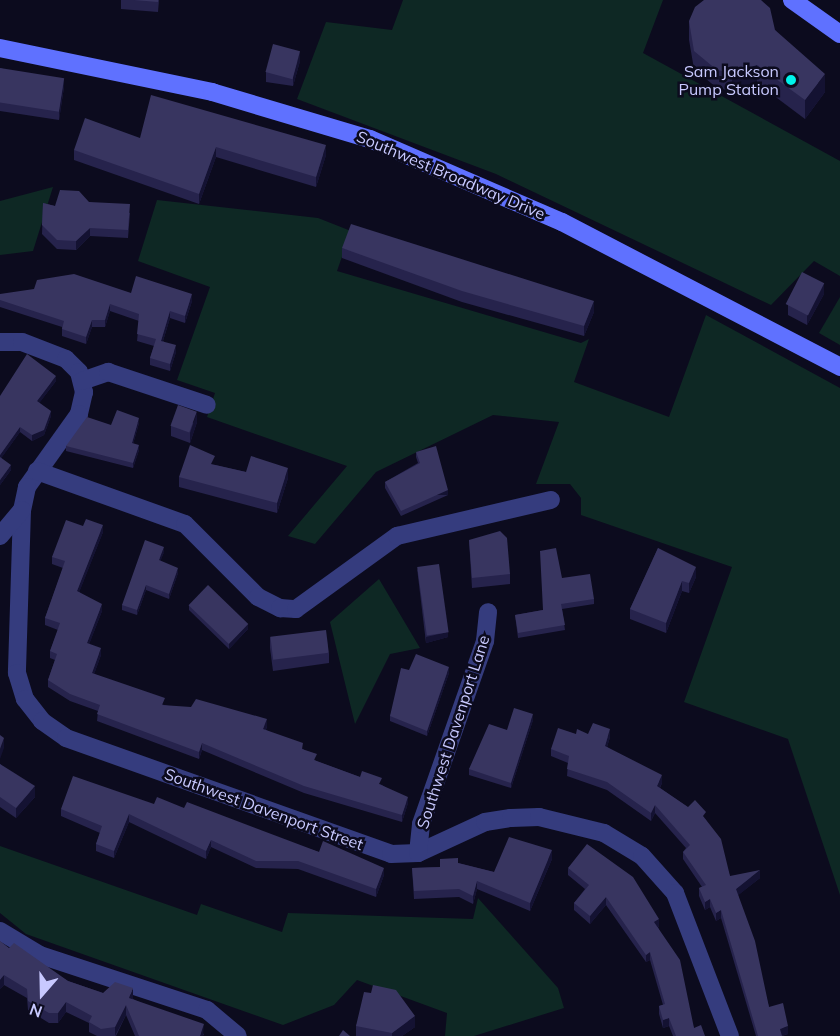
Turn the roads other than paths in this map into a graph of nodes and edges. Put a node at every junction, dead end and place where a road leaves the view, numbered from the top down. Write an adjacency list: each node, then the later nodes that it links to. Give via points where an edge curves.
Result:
1 (792, 0): 2 (street)
2 (840, 34)
3 (0, 48): 5 (street, Southwest Broadway Drive, via 212,92 370,140 572,227)
4 (0, 342): 6 (street, via 22,342 57,354 73,365)
5 (840, 367)
6 (82, 381): 7 (street, via 108,372); 8 (street, Southwest Davenport Street, via 79,414)
7 (207, 405)
8 (37, 471): 9 (street, via 185,524 258,597 280,608 296,609 397,536); 10 (street, Southwest Davenport Street)
9 (551, 500)
10 (22, 510): 11 (street); 13 (street, Southwest Davenport Street, via 17,673 25,699 42,721 66,738 391,854)
11 (0, 536)
12 (488, 612): 13 (street, Southwest Davenport Lane, via 485,641 421,824)
13 (418, 853): 16 (street, Southwest Davenport Street, via 486,822 511,818 568,822 624,844 660,873 675,893)
14 (0, 931): 15 (street, via 40,955 207,1010)
15 (238, 1036)
16 (730, 1036)

